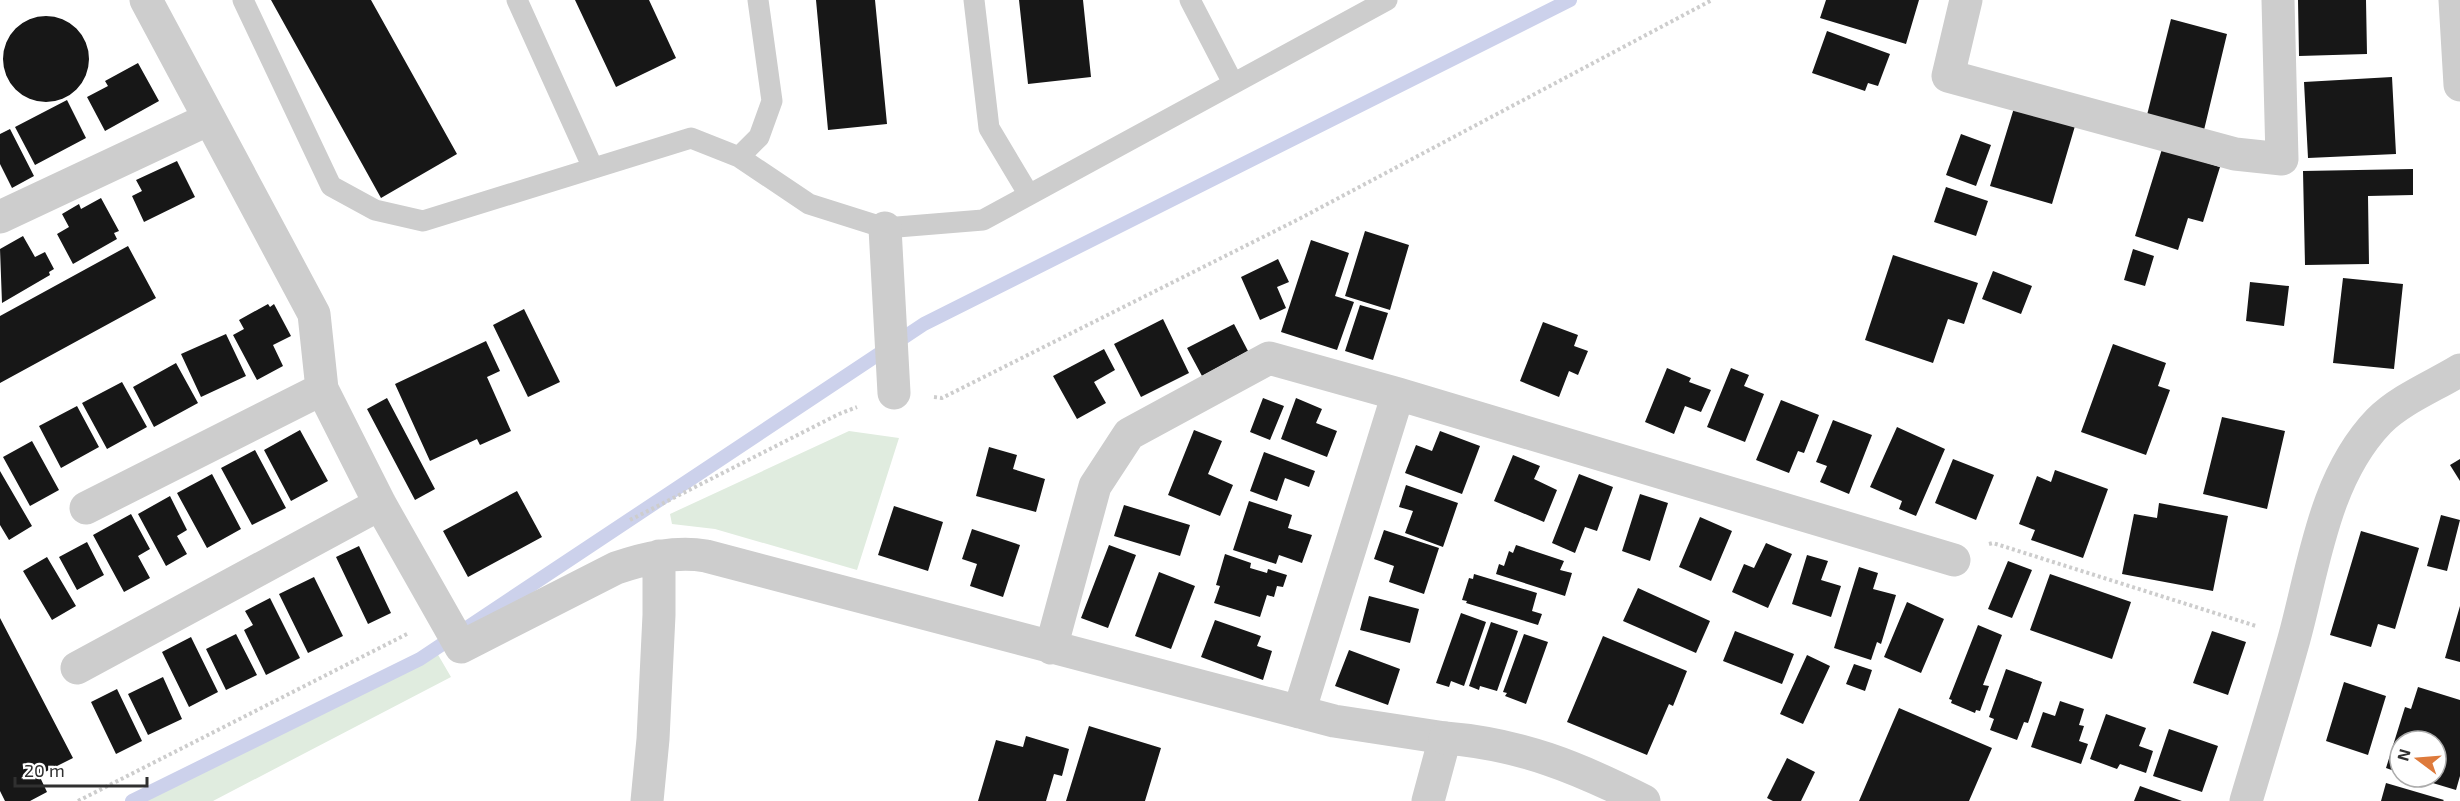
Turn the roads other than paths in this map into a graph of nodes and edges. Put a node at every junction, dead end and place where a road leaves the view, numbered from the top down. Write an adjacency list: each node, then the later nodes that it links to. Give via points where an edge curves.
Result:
1 (146, 0): 13 (street)
2 (243, 0): 15 (lane, via 331,186 375,210 423,221)
3 (518, 0): 15 (lane)
4 (758, 0): 14 (lane, via 772,101 759,137)
5 (974, 0): 16 (lane, via 989,128)
6 (1190, 0): 11 (lane)
7 (1387, 0): 11 (lane)
8 (1966, 0): 9 (street, via 1948,76 2235,154 2282,159)
9 (2278, 0)
10 (2455, 0): 12 (street)
11 (1233, 83): 16 (lane)
12 (2460, 85)
13 (209, 119): 17 (street); 20 (street, via 314,314)
14 (739, 157): 15 (lane, via 691,138); 18 (lane, via 809,204)
15 (593, 168)
16 (1029, 195): 18 (lane, via 983,220)
17 (0, 217)
18 (885, 228): 21 (street)
19 (2460, 370): 34 (street, via 2390,411 2359,447 2342,479 2326,521)
20 (322, 389): 23 (street); 24 (street)
21 (894, 393)
22 (1398, 394): 26 (street); 27 (street, via 1269,358 1129,434 1095,486); 29 (street)
23 (380, 504): 25 (street, via 461,647 600,575); 28 (street)
24 (86, 508)
25 (659, 556): 27 (street, via 692,553 722,559); 31 (street, via 654,729)
26 (1954, 560)
27 (1051, 648): 29 (street)
28 (77, 668)
29 (1299, 712): 30 (street)
30 (1445, 738): 32 (street); 33 (street, via 1525,750)
31 (647, 801)
32 (1428, 801)
33 (1644, 801)
34 (2246, 801)

